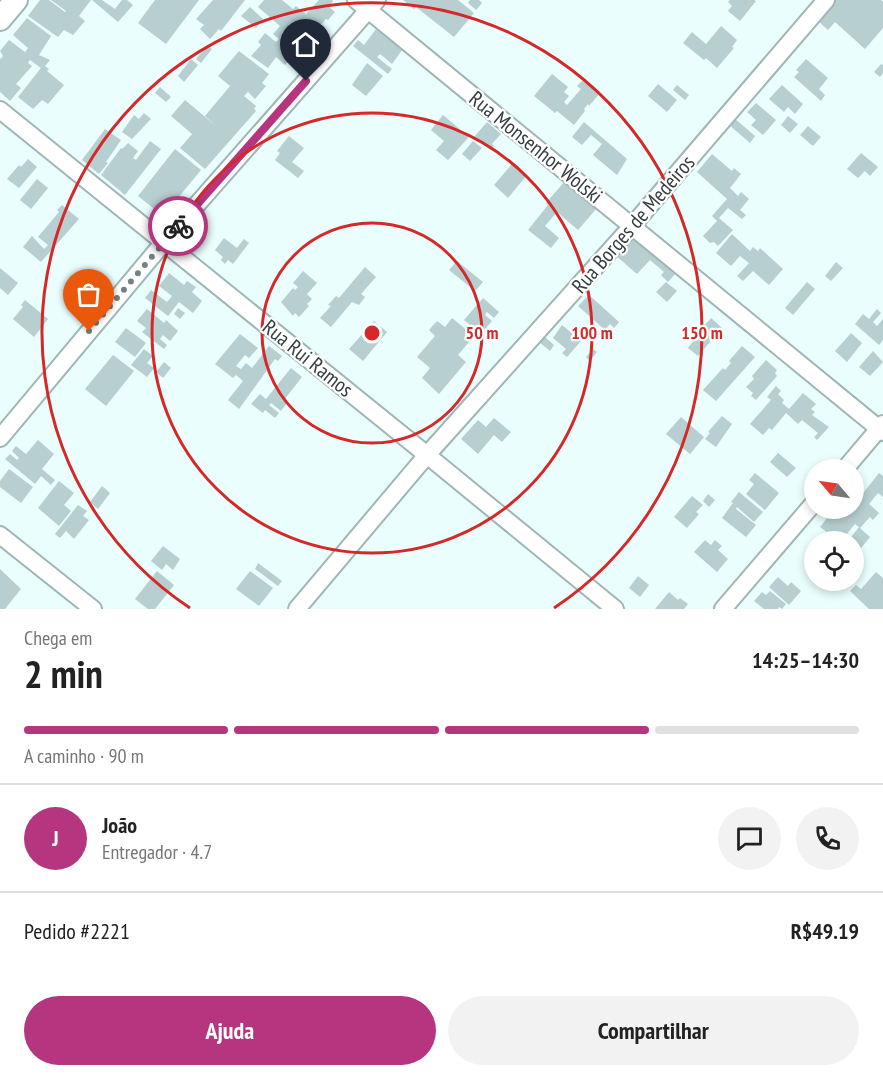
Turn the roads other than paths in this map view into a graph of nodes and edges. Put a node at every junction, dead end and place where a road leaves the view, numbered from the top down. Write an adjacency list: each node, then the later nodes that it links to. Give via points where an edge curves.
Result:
1 (16, 0): 4 (main road)
2 (826, 0): 6 (street, Rua Borges de Medeiros)
3 (367, 3): 6 (street, Rua Monsenhor Wolski); 7 (street)
4 (0, 19)
5 (0, 110): 7 (street, Rua Rui Ramos)
6 (632, 226): 8 (street, Rua Monsenhor Wolski); 10 (street, Rua Borges de Medeiros)
7 (164, 242): 9 (street); 10 (street, Rua Rui Ramos)
8 (882, 428): 11 (street)
9 (0, 438)
10 (427, 455): 15 (street, Rua Borges de Medeiros); 16 (street, Rua Rui Ramos)
11 (854, 459)
12 (804, 515): 17 (street)
13 (0, 535): 14 (street)
14 (93, 609)
15 (297, 609)
16 (615, 609)
17 (723, 609)

